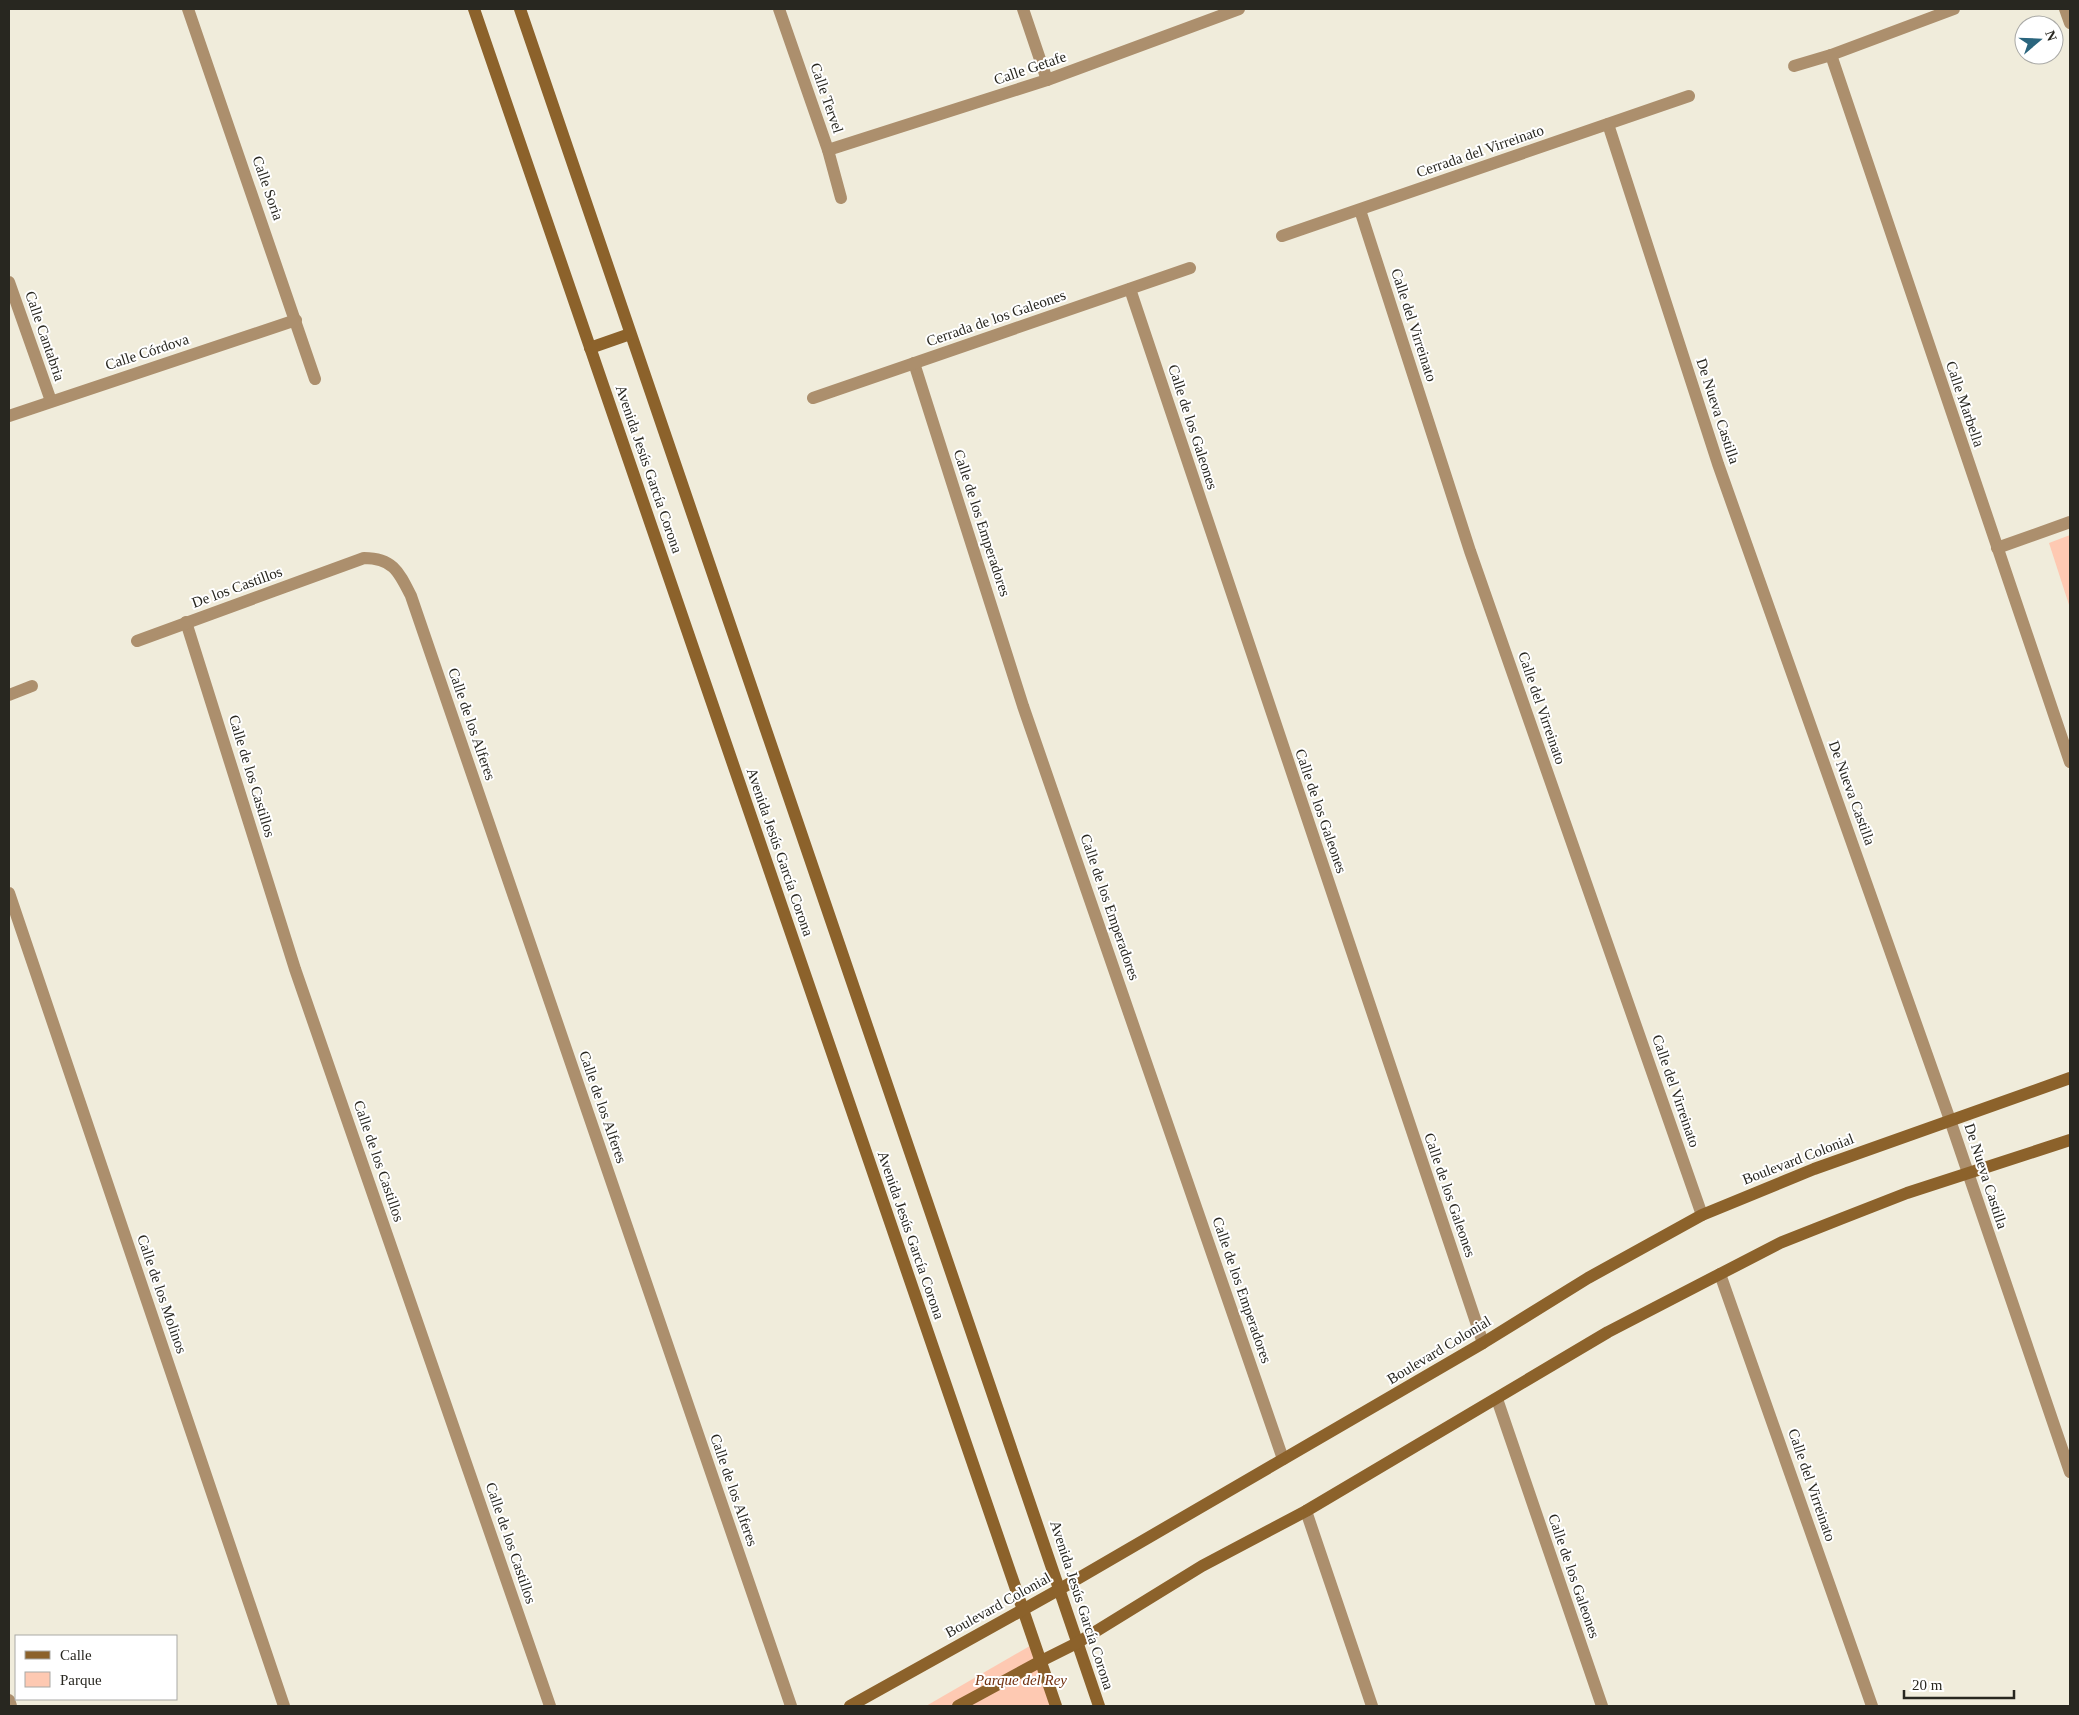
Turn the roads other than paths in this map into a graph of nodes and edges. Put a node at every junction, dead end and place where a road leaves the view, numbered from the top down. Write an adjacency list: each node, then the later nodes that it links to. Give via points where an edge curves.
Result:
1 (188, 9): 22 (street, Calle Soria)
2 (474, 9): 24 (street, Avenida Jesús García Corona)
3 (520, 9): 23 (street, Avenida Jesús García Corona)
4 (779, 9): 15 (street, Calle Tervel)
5 (1023, 9): 12 (street)
6 (1239, 9): 12 (street, Calle Getafe)
7 (1954, 9): 10 (street)
8 (2065, 9): 9 (street)
9 (2070, 23)
10 (1831, 55): 11 (street); 31 (street, Calle Marbella)
11 (1794, 66)
12 (1048, 80): 15 (street, Calle Getafe)
13 (1689, 96): 14 (street, Cerrada del Virreinato)
14 (1608, 124): 17 (street, Cerrada del Virreinato); 40 (street, De Nueva Castilla, via 1718,464)
15 (828, 150): 16 (street, Calle Tervel)
16 (841, 198)
17 (1360, 210): 18 (street, Cerrada del Virreinato); 43 (street, Calle del Virreinato, via 1470,551)
18 (1282, 236)
19 (1190, 268): 21 (street, Cerrada de los Galeones)
20 (9, 282): 28 (street, Calle Cantabria)
21 (1130, 289): 25 (street, Cerrada de los Galeones); 45 (street, Calle de los Galeones)
22 (296, 320): 26 (street, Calle Soria); 28 (street, Calle Córdova)
23 (630, 334): 24 (street); 50 (street, Avenida Jesús García Corona)
24 (590, 348): 51 (street, Avenida Jesús García Corona)
25 (914, 363): 27 (street, Cerrada de los Galeones); 47 (street, Calle de los Emperadores, via 1023,706)
26 (314, 379)
27 (813, 398)
28 (51, 401): 29 (street, Calle Córdova)
29 (9, 416)
30 (2070, 522): 31 (street)
31 (1997, 548): 37 (street, Calle Marbella)
32 (348, 563): 33 (street, De los Castillos); 58 (street, Calle de los Alferes, via 364,558 386,562 395,568 411,596)
33 (186, 622): 34 (street, De los Castillos); 57 (street, Calle de los Castillos, via 295,969)
34 (137, 641)
35 (32, 686): 36 (street)
36 (9, 695)
37 (2070, 762)
38 (9, 893): 56 (street, Calle de los Molinos)
39 (2070, 1078): 40 (street, Boulevard Colonial)
40 (1950, 1120): 42 (street, De Nueva Castilla); 43 (street, Boulevard Colonial, via 1814,1169)
41 (2070, 1140): 42 (street)
42 (1968, 1175): 44 (street, via 1907,1194 1780,1243); 48 (street, De Nueva Castilla)
43 (1702, 1215): 45 (street, Boulevard Colonial, via 1588,1278)
44 (1720, 1274): 46 (street, via 1608,1332); 65 (street, Calle del Virreinato)
45 (1483, 1343): 47 (street, Boulevard Colonial)
46 (1497, 1399): 49 (street); 64 (street, Calle de los Galeones)
47 (1283, 1459): 50 (street, Boulevard Colonial)
48 (2070, 1472)
49 (1306, 1511): 52 (street, via 1202,1566); 63 (street)
50 (1060, 1589): 51 (street, Boulevard Colonial); 52 (street, Avenida Jesús García Corona)
51 (1022, 1609): 53 (street, Avenida Jesús García Corona); 59 (street, Boulevard Colonial)
52 (1077, 1644): 53 (street); 62 (street, Avenida Jesús García Corona)
53 (1041, 1661): 60 (street); 61 (street, Avenida Jesús García Corona)
54 (9, 1700): 55 (street)
55 (11, 1706)
56 (284, 1706)
57 (550, 1706)
58 (791, 1706)
59 (850, 1706)
60 (958, 1706)
61 (1056, 1706)
62 (1099, 1706)
63 (1372, 1706)
64 (1602, 1706)
65 (1872, 1706)

